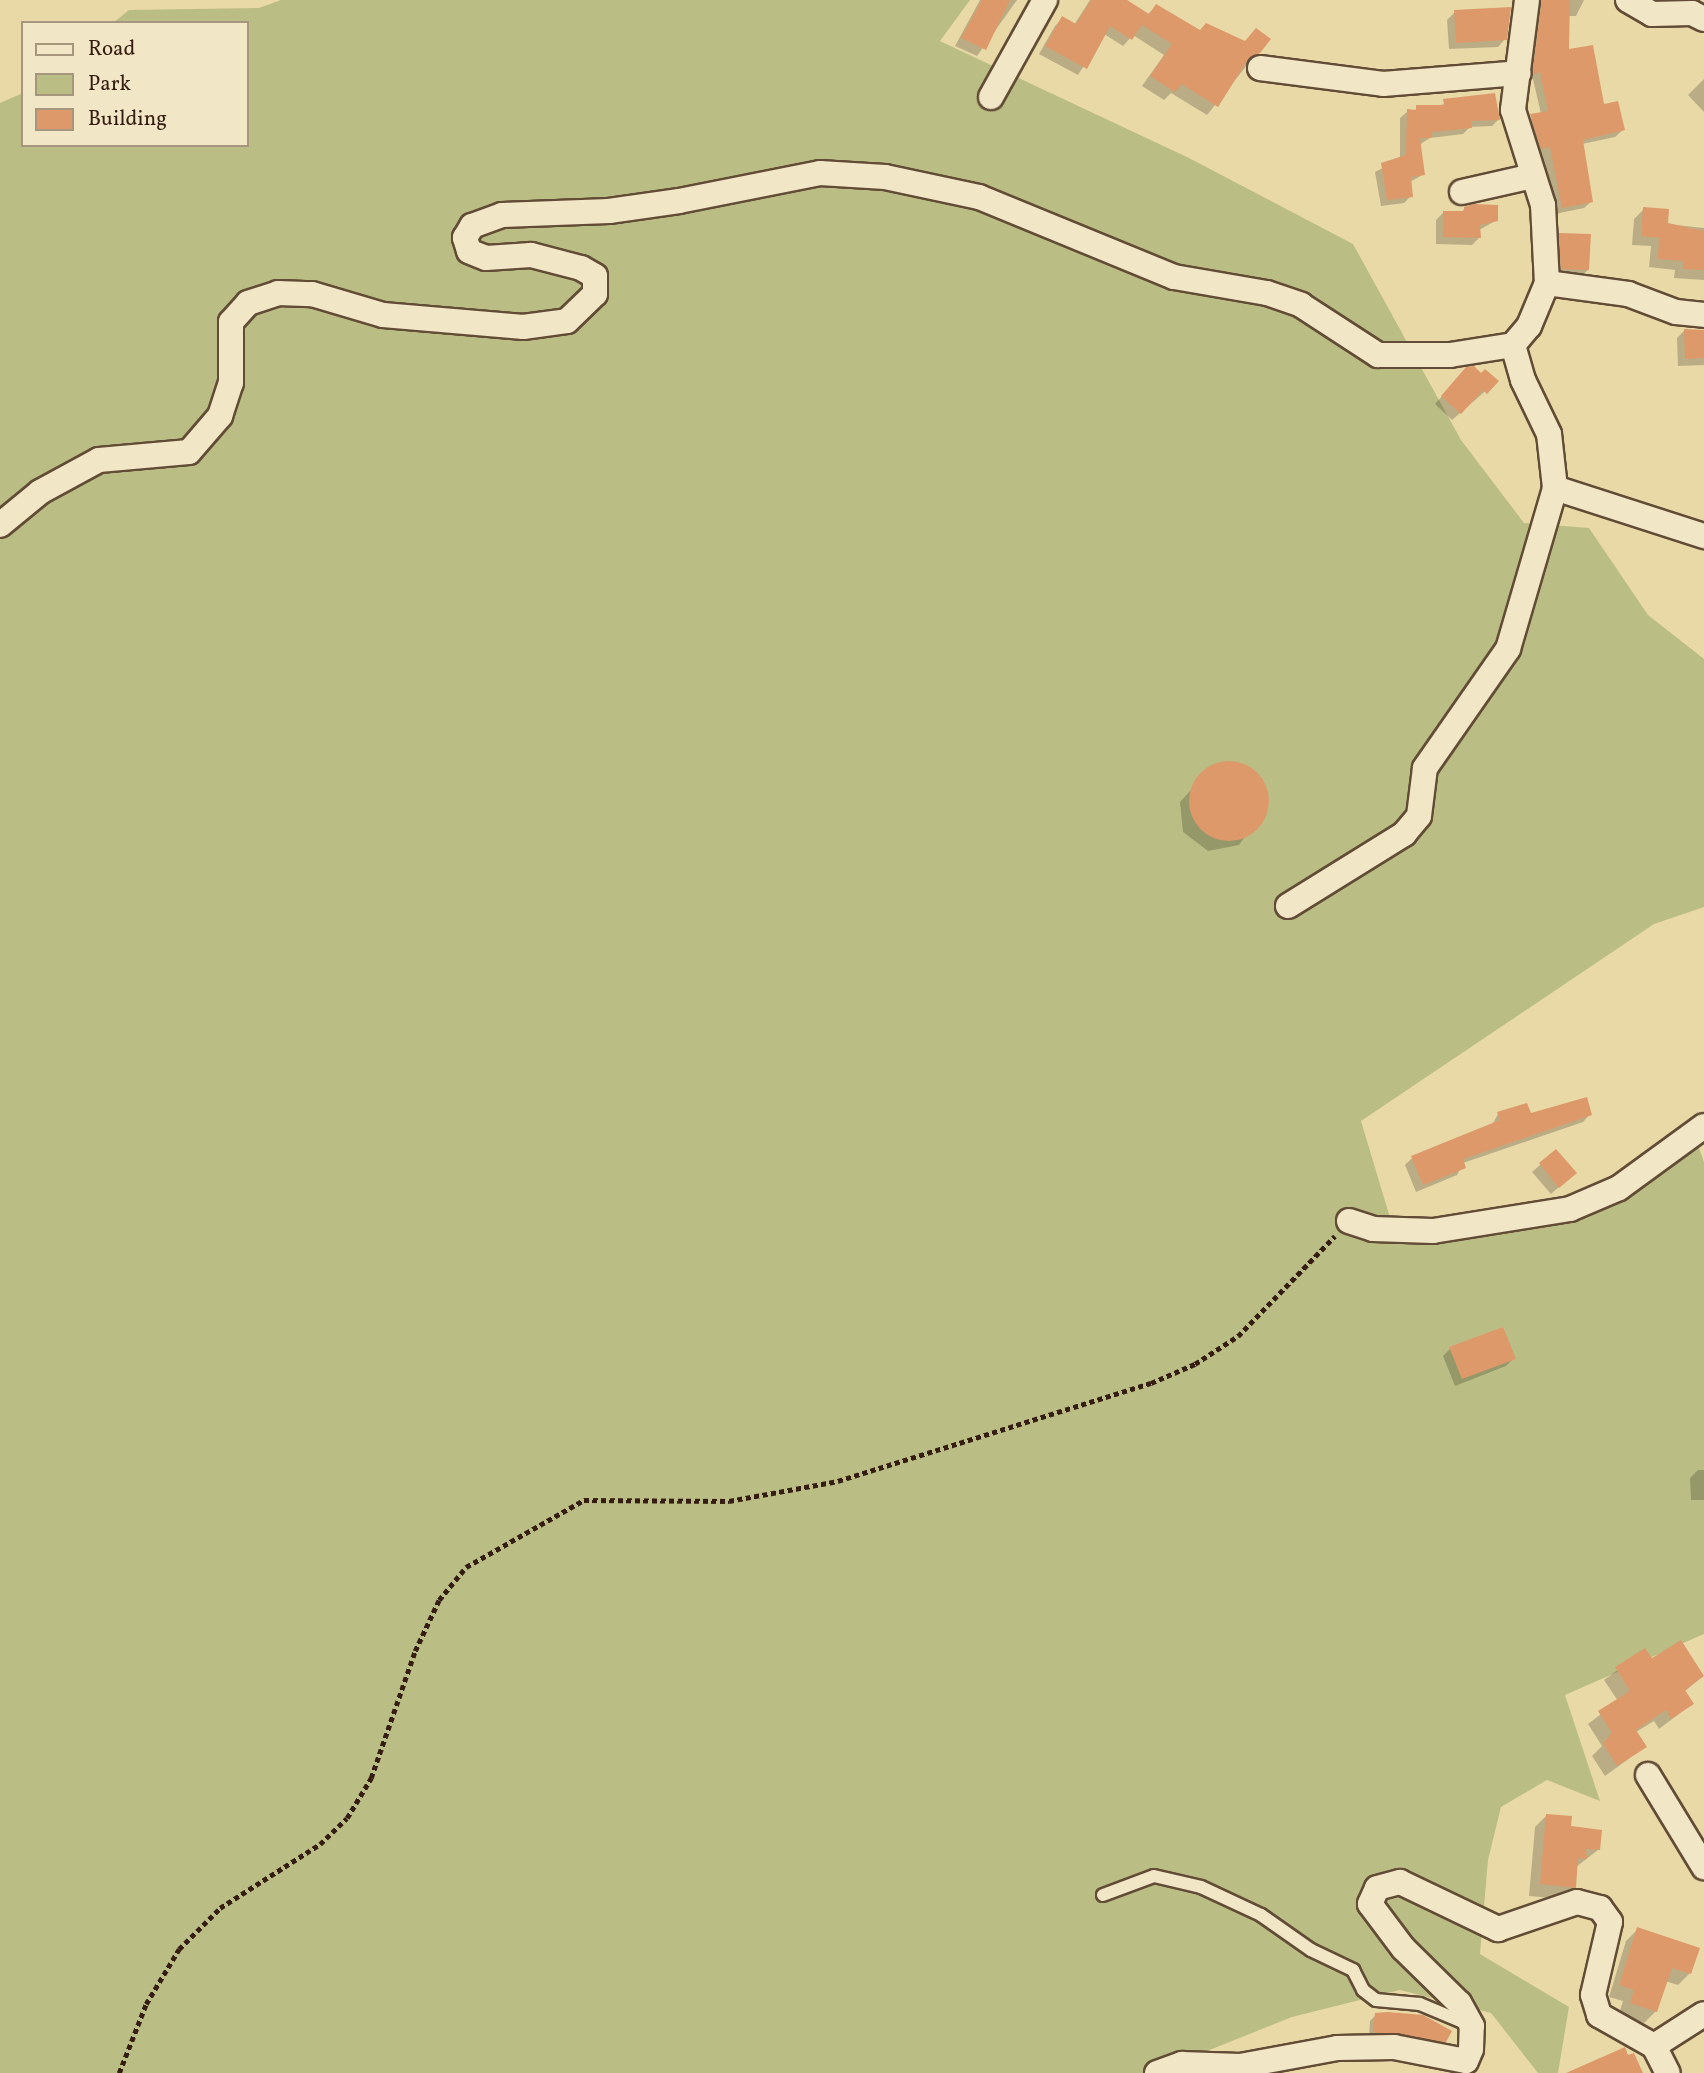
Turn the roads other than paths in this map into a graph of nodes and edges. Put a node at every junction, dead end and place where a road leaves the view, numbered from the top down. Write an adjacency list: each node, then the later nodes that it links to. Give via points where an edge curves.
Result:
1 (1045, 0): 7 (street)
2 (1527, 0): 6 (street)
3 (1628, 0): 4 (street, via 1652,14 1692,13)
4 (1704, 19)
5 (1260, 68): 6 (street, via 1383,84)
6 (1519, 73): 8 (street, via 1513,110)
7 (991, 97)
8 (1534, 176): 9 (street); 10 (street, via 1543,205)
9 (1462, 192)
10 (1547, 283): 11 (street, via 1628,294 1676,312); 12 (street, via 1529,326)
11 (1704, 314)
12 (1513, 345): 13 (street, via 1523,380 1549,434); 14 (street, via 1450,355 1378,355 1301,305 1267,293 1174,277 979,197 885,177 820,173 609,211 502,215 472,226 465,238 470,251 486,258 531,255 595,276 596,294 567,321 523,327 383,315 312,294 278,293 248,303 231,322 232,383 220,416 189,452 99,460 40,492)
13 (1555, 488): 15 (street); 16 (street, via 1508,649 1425,768 1419,816 1404,834)
14 (0, 525)
15 (1704, 536)
16 (1288, 906)
17 (1704, 1126): 18 (street, via 1619,1188 1570,1209 1433,1231 1373,1229)
18 (1349, 1221)
19 (1648, 1775): 20 (street)
20 (1704, 1867)
21 (1103, 1895): 23 (lane, via 1154,1877 1201,1887 1261,1915 1311,1950 1353,1970 1363,1990 1376,2000 1420,2004)
22 (1704, 2014): 24 (street)
23 (1472, 2026): 24 (street, via 1459,2003 1403,1948 1370,1904 1377,1888 1400,1882 1498,1928 1577,1902 1600,1908 1610,1922 1594,1995 1599,2015); 25 (street, via 1471,2049 1465,2060 1394,2047 1337,2048)
24 (1654, 2046): 27 (street)
25 (1240, 2069): 26 (street, via 1182,2064)
26 (1157, 2073)
27 (1668, 2073)

